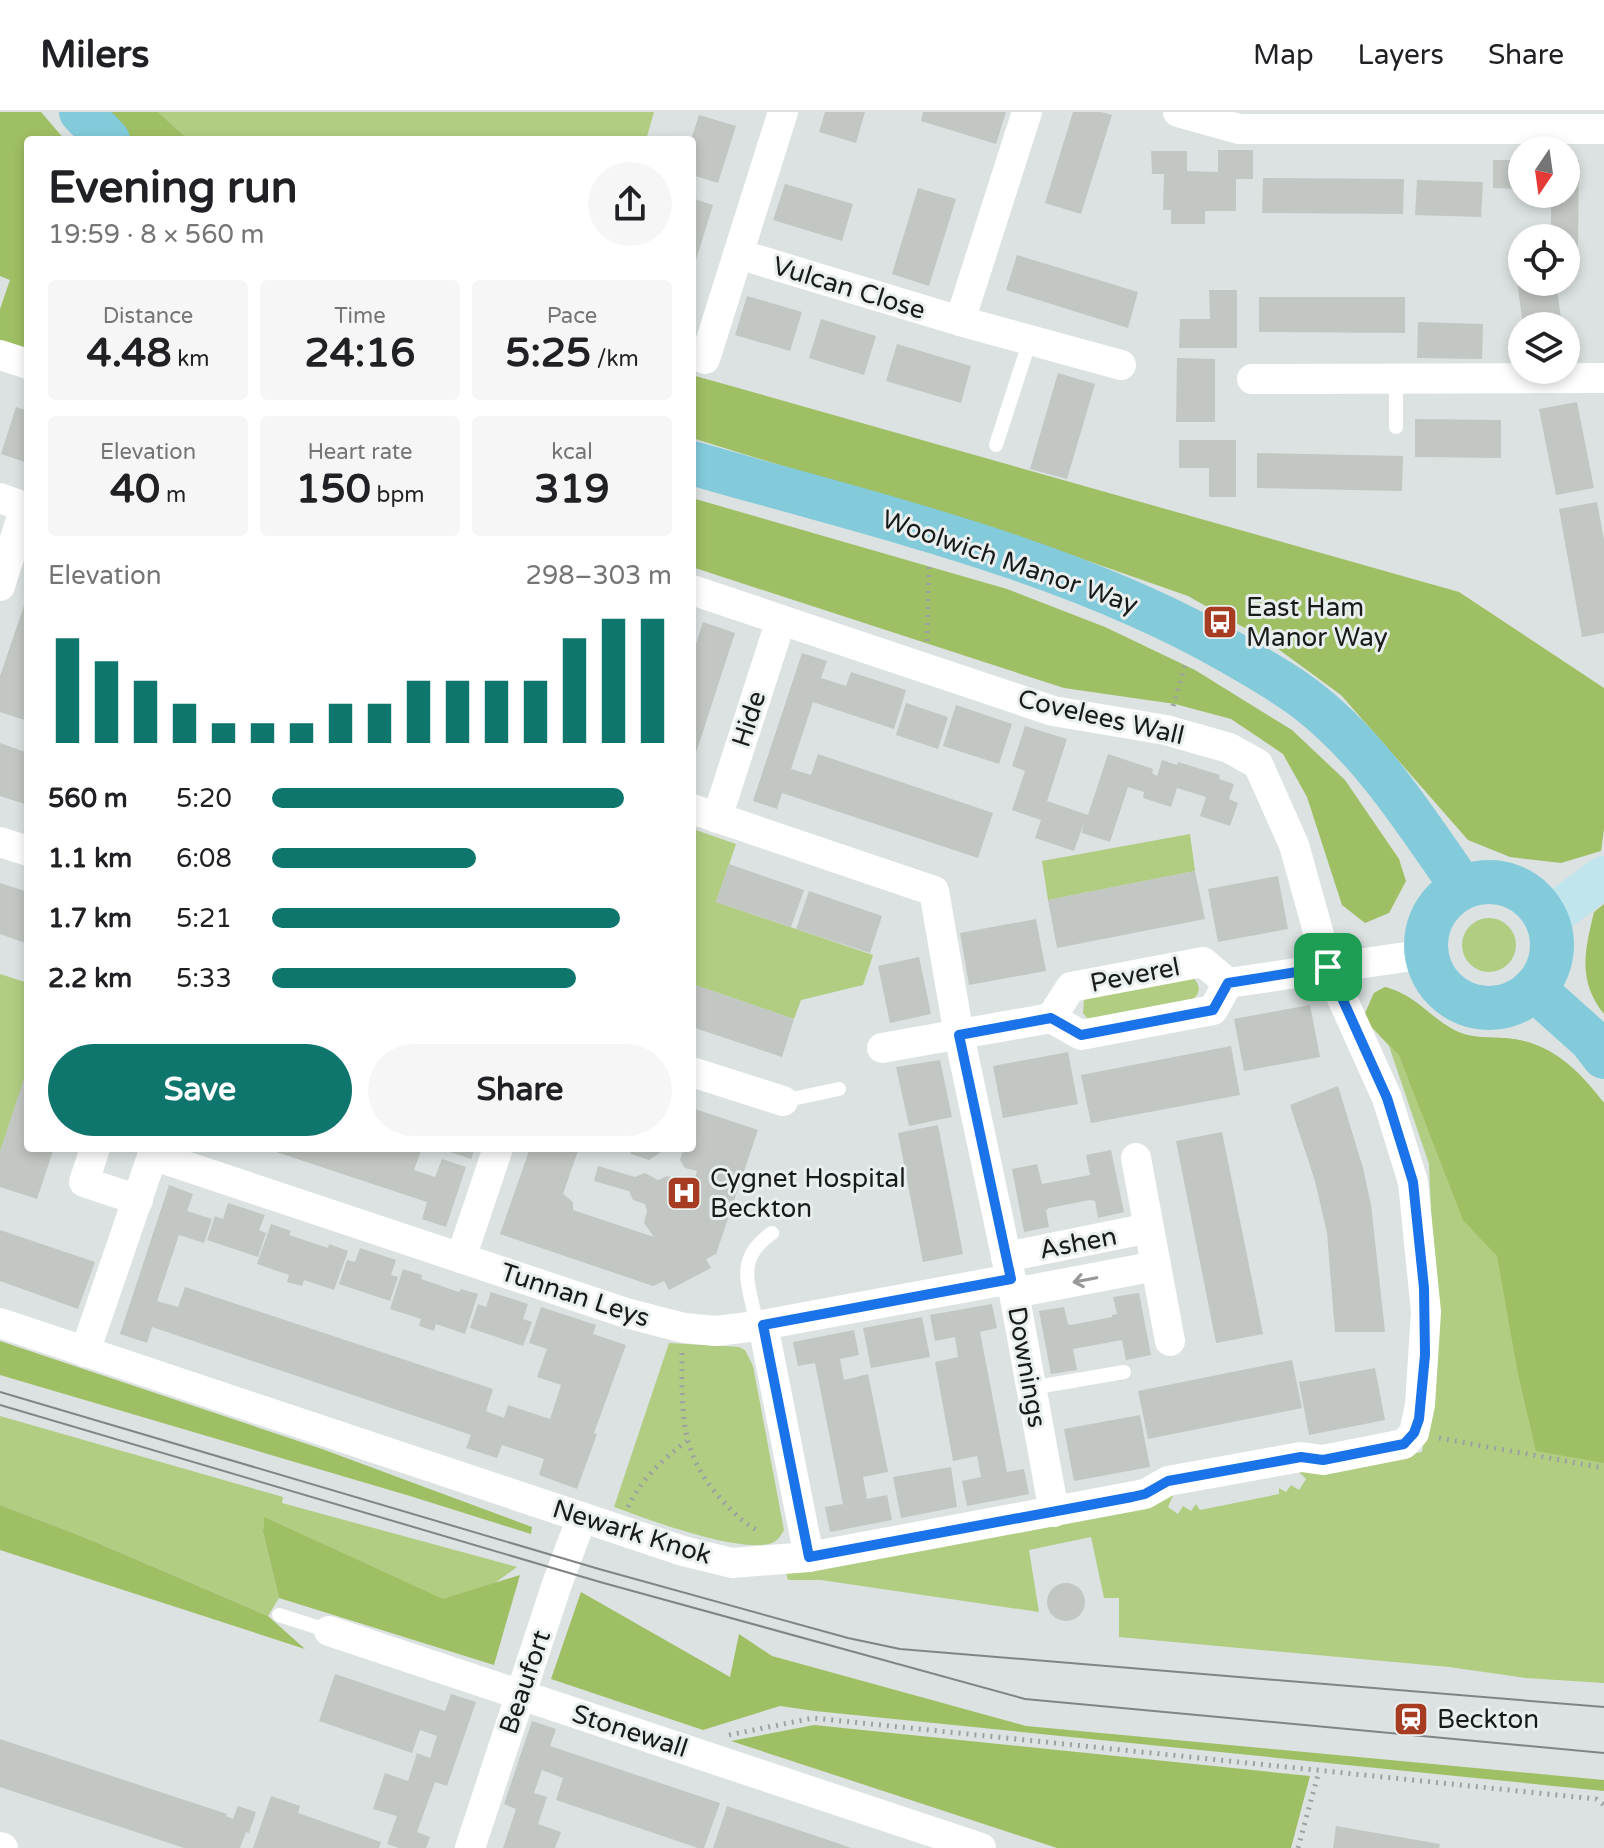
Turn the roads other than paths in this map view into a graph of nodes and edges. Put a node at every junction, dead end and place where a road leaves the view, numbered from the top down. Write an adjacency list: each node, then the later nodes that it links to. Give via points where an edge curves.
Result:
1 (81, 112): 7 (main road)
2 (783, 112): 8 (street, Vulcan Close)
3 (1027, 112): 9 (street, Vulcan Close)
4 (1178, 112): 5 (street, via 1239,129)
5 (1431, 120): 6 (street)
6 (1604, 129)
7 (104, 136)
8 (738, 254): 9 (street, Vulcan Close); 11 (street, Vulcan Close)
9 (960, 321): 10 (street, Vulcan Close)
10 (1030, 340): 12 (street, Vulcan Close); 17 (lane)
11 (705, 359)
12 (1121, 365)
13 (1396, 378): 14 (street); 15 (street); 16 (lane)
14 (1604, 378)
15 (1252, 379)
16 (1396, 427)
17 (996, 445)
18 (696, 464): 29 (main road, Woolwich Manor Way, via 1020,560 1099,588 1200,635 1313,704 1354,743 1403,801)
19 (0, 498): 20 (street)
20 (24, 507)
21 (24, 510): 22 (street)
22 (0, 586)
23 (696, 591): 24 (street, Covelees Wall)
24 (781, 620): 25 (street, Hide); 32 (street, Covelees Wall, via 1053,711 1166,730 1229,748 1258,764 1294,845)
25 (705, 813): 36 (street, Downings, via 934,891)
26 (0, 842): 27 (street)
27 (24, 850)
28 (1604, 877): 30 (street)
29 (1462, 887): 30 (main road, via 1502,882 1536,902); 31 (main road, via 1433,914)
30 (1547, 919): 34 (main road, via 1551,956)
31 (1426, 954): 32 (street); 34 (main road, via 1448,994 1469,1005 1515,1003)
32 (1328, 967): 33 (street); 59 (street, Newark Knok, via 1387,1098 1413,1182 1426,1312 1414,1433 1404,1444 1168,1481 1145,1494)
33 (1228, 983): 35 (street, Peverel, via 1213,1010 1081,1035); 35 (street, Peverel, via 1203,962 1071,987)
34 (1534, 989): 38 (main road)
35 (1051, 1018): 36 (street)
36 (959, 1035): 37 (street); 52 (street, Downings)
37 (882, 1048)
38 (1604, 1057)
39 (696, 1073): 41 (street)
40 (839, 1089): 41 (lane)
41 (783, 1101)
42 (94, 1152): 47 (street, via 84,1182)
43 (154, 1152): 47 (street)
44 (157, 1152): 50 (street, Tunnan Leys)
45 (497, 1152): 50 (street)
46 (1136, 1158): 48 (street, Ashen)
47 (138, 1200): 56 (street)
48 (1149, 1228): 51 (street, Ashen); 52 (street, Ashen)
49 (772, 1233): 54 (lane, via 758,1242 745,1267)
50 (461, 1258): 54 (street, Tunnan Leys, via 684,1328 716,1331)
51 (1156, 1266): 52 (street, Ashen, one-way to 52); 55 (street, Ashen)
52 (1010, 1276): 54 (street, Tunnan Leys); 58 (street, Downings)
53 (0, 1323): 56 (street, Newark Knok)
54 (760, 1325): 61 (street)
55 (1170, 1341)
56 (85, 1352): 60 (street, Newark Knok)
57 (1124, 1372): 58 (lane)
58 (1031, 1388): 59 (street, Downings)
59 (1054, 1512): 61 (street, Newark Knok)
60 (582, 1517): 61 (street, Newark Knok, via 732,1563); 64 (street, Beaufort)
61 (809, 1557)
62 (279, 1615): 63 (lane, Stonewall)
63 (329, 1631): 64 (street, Stonewall)
64 (520, 1694): 65 (street, Beaufort); 66 (street, Stonewall)
65 (470, 1848)
66 (981, 1848)

